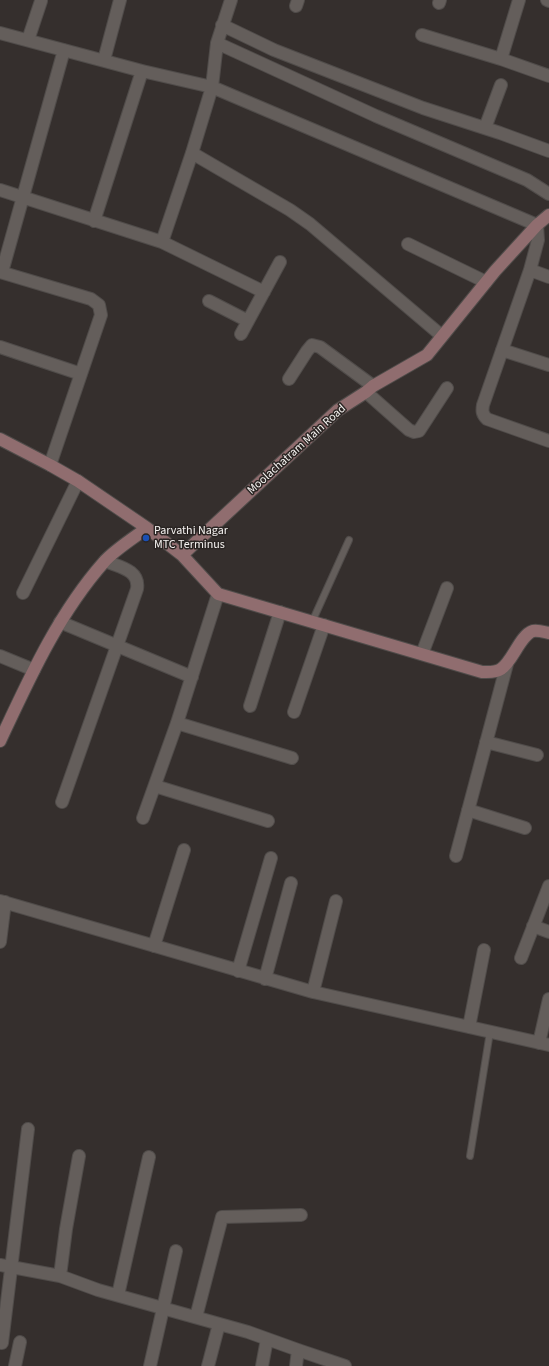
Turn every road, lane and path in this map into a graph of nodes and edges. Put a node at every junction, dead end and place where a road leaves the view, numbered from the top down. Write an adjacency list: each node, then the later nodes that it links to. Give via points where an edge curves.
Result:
1 (120, 0): 12 (street)
2 (231, 0): 5 (street)
3 (519, 0): 11 (street)
4 (41, 1): 8 (street)
5 (222, 25): 9 (street); 17 (street, via 274,50 423,108)
6 (0, 33): 8 (street)
7 (422, 35): 11 (street)
8 (28, 40): 10 (street)
9 (216, 43): 16 (street); 21 (street, via 376,116 527,180)
10 (64, 50): 12 (street); 22 (street)
11 (501, 59): 14 (street)
12 (104, 60): 13 (street)
13 (142, 71): 16 (street); 24 (street)
14 (549, 76)
15 (501, 85): 17 (street)
16 (212, 87): 19 (street); 25 (street)
17 (485, 128): 18 (street)
18 (549, 151)
19 (192, 154): 26 (street); 37 (street, via 284,206 310,224)
20 (0, 190): 22 (street)
21 (549, 194)
22 (23, 197): 24 (street); 30 (street)
23 (549, 215): 25 (street, Moolachatram Main Road)
24 (94, 221): 26 (street)
25 (537, 225): 29 (street, via 538,240); 32 (street, Moolachatram Main Road)
26 (162, 242): 33 (street)
27 (408, 244): 32 (street)
28 (280, 262): 33 (street)
29 (530, 270): 31 (street); 39 (street)
30 (1, 272): 41 (street, via 91,299 98,305 101,315)
31 (549, 277)
32 (486, 282): 37 (street, Moolachatram Main Road)
33 (264, 292): 35 (street)
34 (209, 301): 35 (street)
35 (248, 321): 36 (street)
36 (241, 334)
37 (442, 336): 44 (street, Moolachatram Main Road, via 427,354)
38 (0, 348): 41 (street)
39 (502, 350): 40 (street); 46 (street, via 482,405 483,416)
40 (549, 365)
41 (81, 374): 47 (street)
42 (289, 379): 44 (street, via 312,345 320,347)
43 (447, 388): 44 (street, via 419,431 414,432 409,430)
44 (369, 389): 51 (street, Moolachatram Main Road, via 338,410)
45 (0, 439): 47 (street)
46 (549, 441)
47 (50, 465): 48 (street)
48 (78, 481): 49 (street); 54 (street)
49 (147, 528): 51 (street); 52 (street)
50 (349, 540): 58 (lane)
51 (182, 555): 55 (street)
52 (105, 561): 57 (street); 60 (street, via 134,574 138,581)
53 (447, 588): 61 (street)
54 (23, 593)
55 (218, 594): 56 (street); 65 (street)
56 (280, 612): 58 (street); 66 (street)
57 (60, 622): 60 (street); 64 (street)
58 (318, 624): 61 (street); 67 (street)
59 (549, 633): 63 (street, via 534,631 527,634)
60 (117, 646): 65 (street); 74 (street)
61 (422, 654): 63 (street, via 482,672 500,670)
62 (0, 656): 64 (street)
63 (507, 664): 70 (street)
64 (34, 670): 69 (street)
65 (192, 677): 68 (street)
66 (250, 706)
67 (294, 712)
68 (177, 723): 72 (street); 73 (street)
69 (1, 735)
70 (486, 742): 71 (street); 75 (street)
71 (537, 755)
72 (292, 758)
73 (154, 786): 76 (street); 77 (street)
74 (62, 802)
75 (468, 810): 78 (street); 80 (street)
76 (143, 818)
77 (268, 821)
78 (525, 828)
79 (184, 850): 89 (street)
80 (456, 856)
81 (271, 858): 92 (street)
82 (291, 883): 93 (street)
83 (549, 888): 86 (street)
84 (3, 901): 88 (street); 89 (street)
85 (336, 901): 94 (street)
86 (533, 926): 87 (street); 91 (street)
87 (549, 932)
88 (0, 942)
89 (154, 946): 92 (street)
90 (484, 950): 96 (street)
91 (521, 958)
92 (238, 971): 93 (street)
93 (265, 979): 94 (street)
94 (313, 992): 96 (street)
95 (549, 999): 98 (street)
96 (469, 1027): 97 (street)
97 (490, 1032): 98 (street); 101 (lane)
98 (544, 1044)
99 (28, 1129): 105 (street)
100 (79, 1156): 106 (street)
101 (470, 1156)
102 (149, 1157): 107 (street)
103 (301, 1215): 109 (street, via 222,1217)
104 (176, 1252): 108 (street)
105 (6, 1266): 106 (street); 113 (street)
106 (60, 1276): 107 (street)
107 (118, 1295): 108 (street)
108 (164, 1308): 109 (street); 116 (street)
109 (196, 1317): 110 (street)
110 (219, 1324): 111 (street); 117 (street)
111 (267, 1338): 114 (street); 118 (street)
112 (20, 1342): 115 (street)
113 (2, 1343)
114 (298, 1350): 119 (street); 120 (street)
115 (15, 1366)
116 (150, 1366)
117 (208, 1366)
118 (262, 1366)
119 (296, 1366)
120 (345, 1366)

